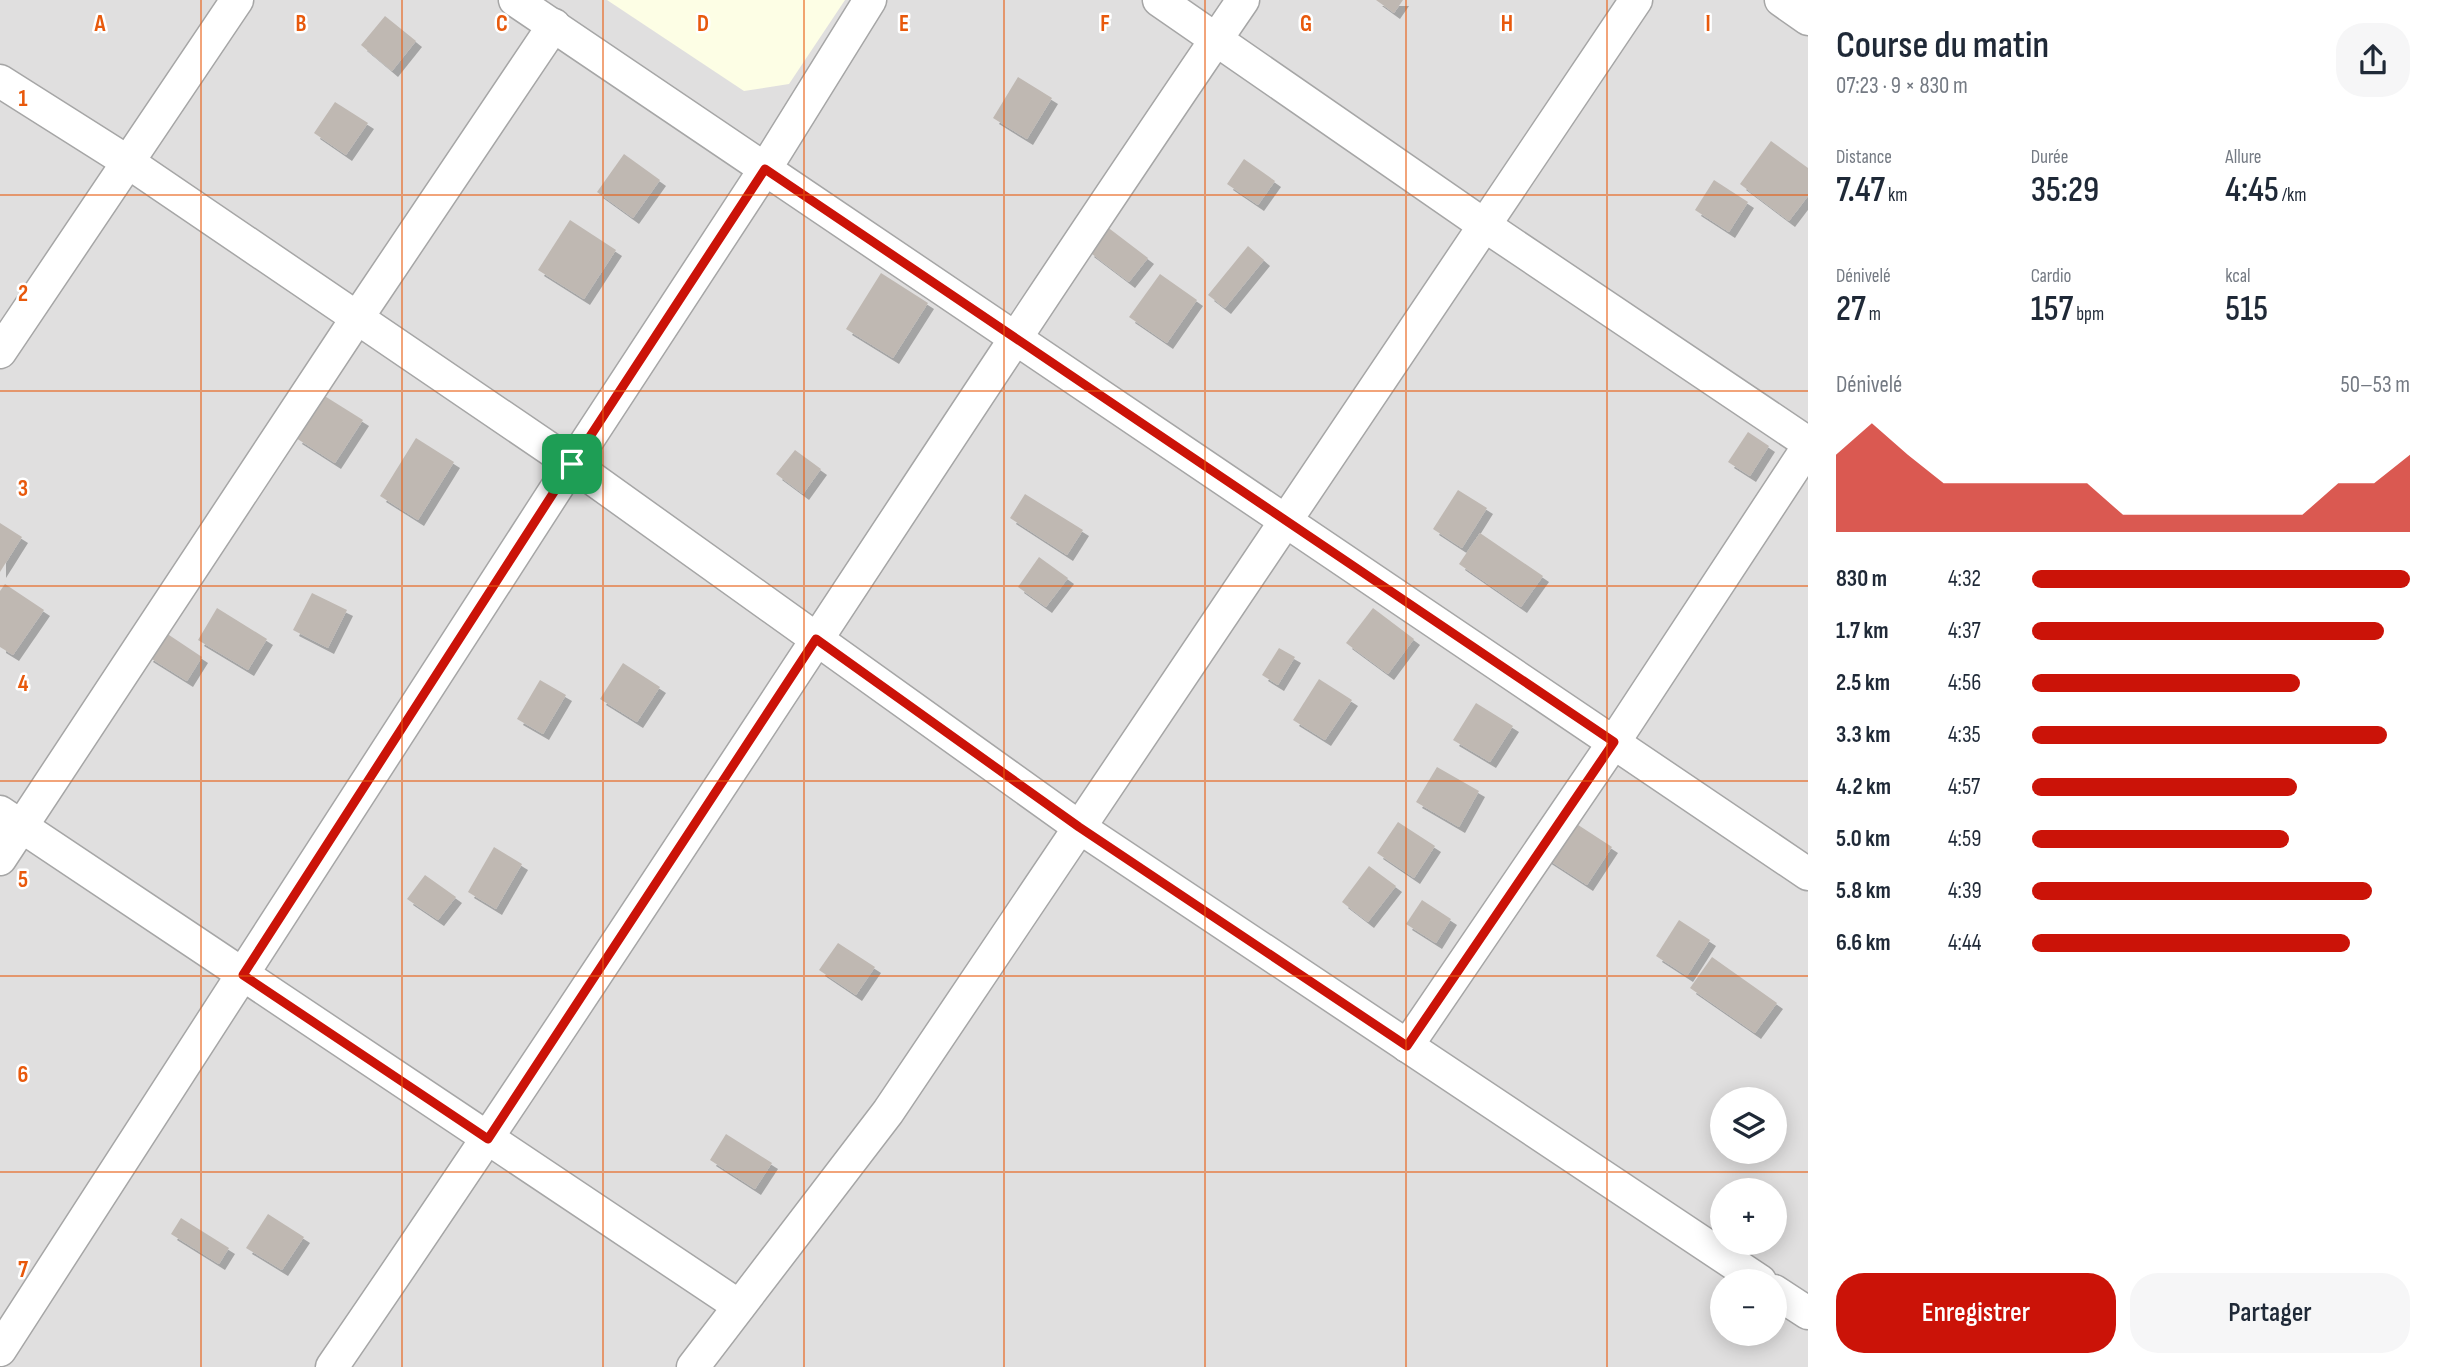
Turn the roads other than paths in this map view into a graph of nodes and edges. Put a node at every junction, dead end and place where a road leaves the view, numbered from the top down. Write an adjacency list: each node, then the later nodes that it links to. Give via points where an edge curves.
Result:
1 (237, 0): 12 (street)
2 (515, 0): 9 (street)
3 (870, 0): 13 (street)
4 (1158, 0): 10 (street)
5 (1243, 0): 10 (street)
6 (1636, 0): 14 (street)
7 (1781, 0): 8 (street)
8 (1808, 19)
9 (554, 25): 13 (street); 15 (street)
10 (1216, 40): 14 (street); 16 (street)
11 (0, 81): 12 (street)
12 (128, 162): 15 (street); 17 (street)
13 (765, 169): 16 (street); 19 (street)
14 (1485, 225): 18 (street); 20 (street)
15 (357, 318): 19 (street); 23 (street)
16 (1015, 337): 20 (street); 21 (street)
17 (0, 352)
18 (1808, 445): 22 (street)
19 (572, 464): 21 (street); 27 (street)
20 (1286, 521): 22 (street); 24 (street)
21 (816, 639): 24 (street); 29 (street)
22 (1614, 742): 26 (street); 28 (street)
23 (11, 820): 25 (street); 27 (street)
24 (1079, 827): 28 (street); 32 (street, via 888,1112)
25 (0, 859)
26 (1808, 874)
27 (243, 975): 29 (street); 34 (street)
28 (1407, 1046): 30 (street)
29 (488, 1139): 32 (street); 35 (street)
30 (1742, 1269)
31 (1787, 1299): 33 (street)
32 (739, 1306): 36 (street)
33 (1808, 1313)
34 (0, 1350)
35 (332, 1367)
36 (692, 1367)

